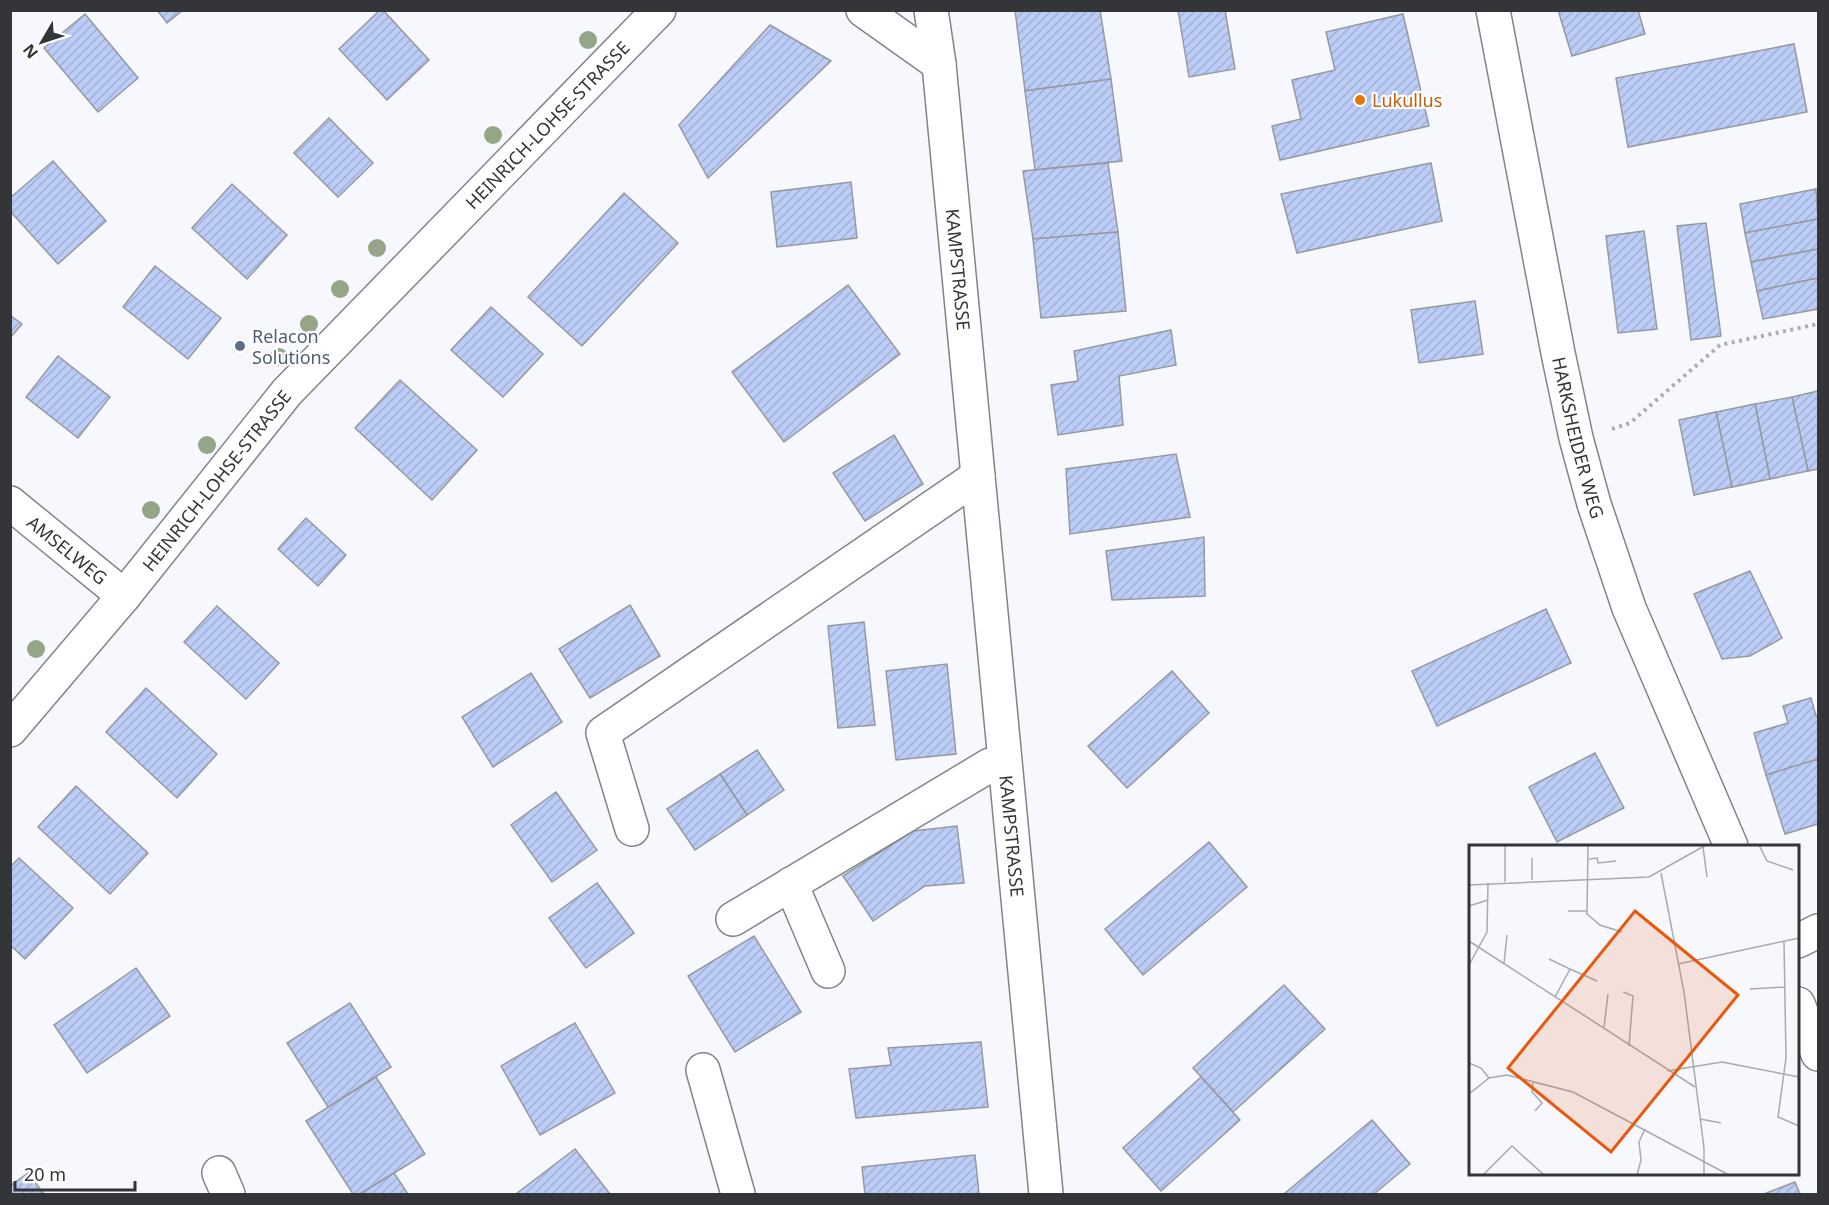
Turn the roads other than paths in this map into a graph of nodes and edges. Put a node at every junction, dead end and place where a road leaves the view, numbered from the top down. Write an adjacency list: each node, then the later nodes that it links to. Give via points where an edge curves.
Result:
1 (659, 10): 8 (street, HEINRICH-LOHSE-STRASSE, via 287,392)
2 (863, 10): 5 (street)
3 (931, 10): 5 (street, KAMPSTRASSE)
4 (1493, 10): 12 (street, HARKSHEIDER WEG, via 1576,438 1594,504 1629,608)
5 (939, 64): 6 (street, KAMPSTRASSE)
6 (978, 476): 11 (street, via 603,733); 22 (street, KAMPSTRASSE)
7 (10, 503): 8 (street, AMSELWEG)
8 (124, 596): 9 (street, HEINRICH-LOHSE-STRASSE)
9 (10, 729)
10 (990, 765): 13 (street)
11 (632, 829)
12 (1731, 845)
13 (792, 884): 14 (street); 17 (street)
14 (733, 919)
15 (1818, 932): 16 (street)
16 (1799, 940)
17 (828, 971)
18 (1799, 1009): 19 (street)
19 (1818, 1054)
20 (703, 1070): 21 (street)
21 (738, 1194)
22 (1046, 1194)

